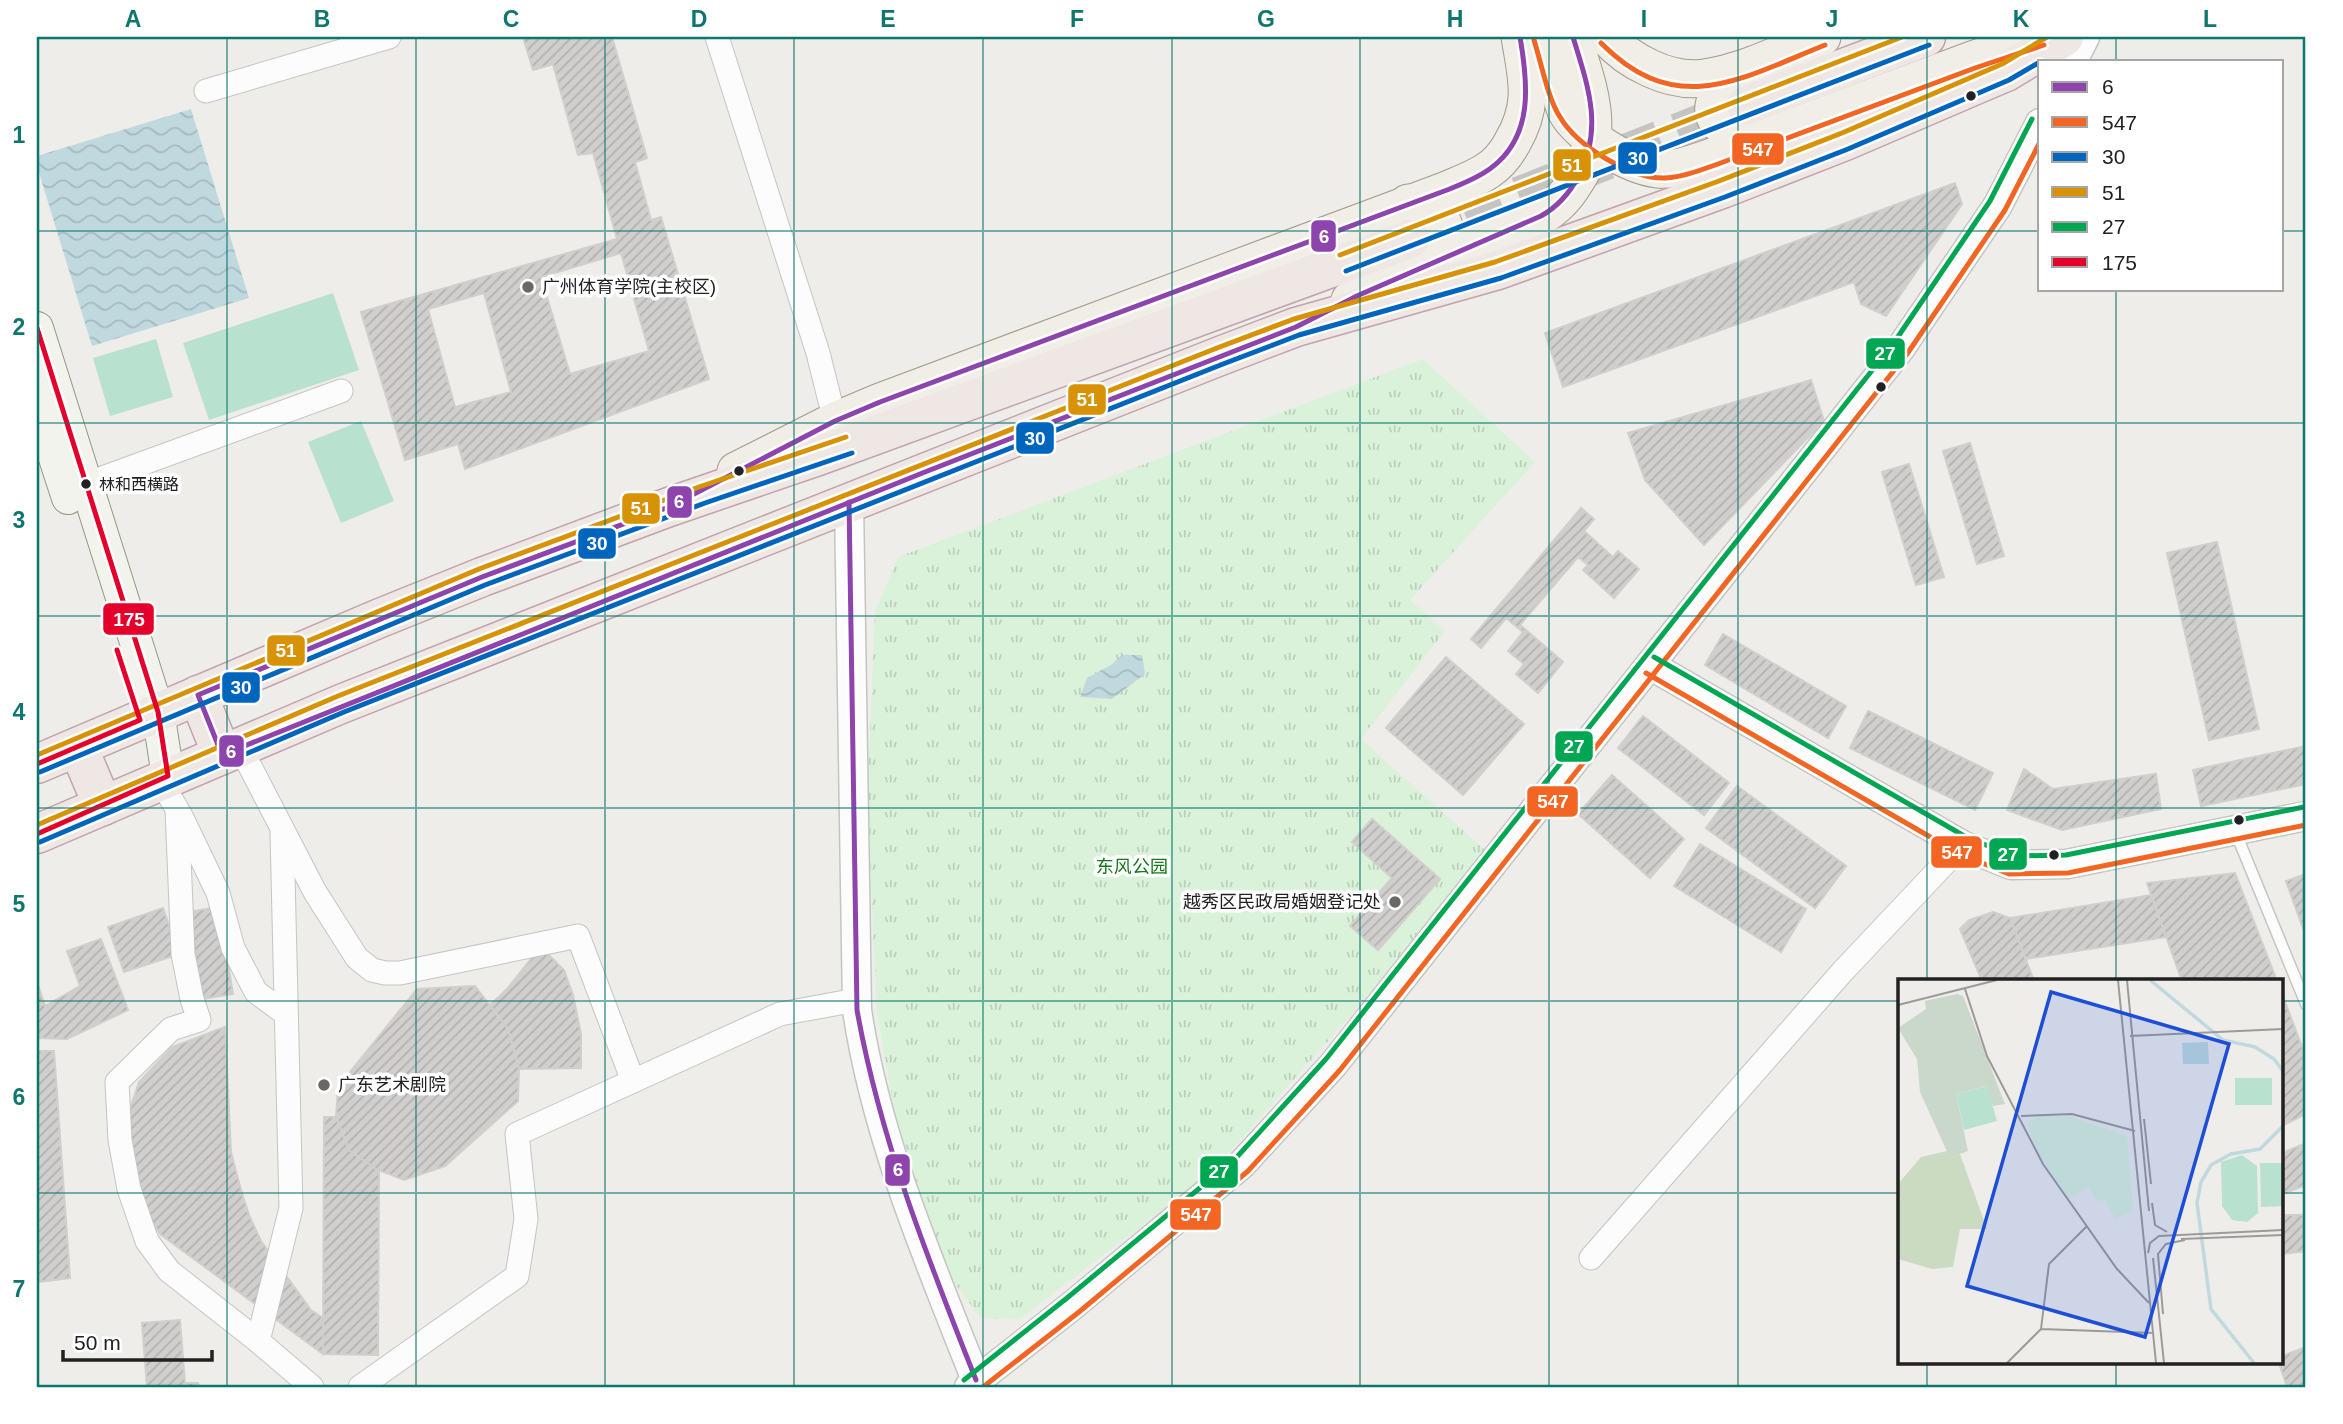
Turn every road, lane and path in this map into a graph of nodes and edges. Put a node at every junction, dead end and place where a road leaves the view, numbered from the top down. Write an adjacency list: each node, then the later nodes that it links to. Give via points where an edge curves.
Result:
1 (389, 37): 13 (street)
2 (717, 37): 22 (street, via 818,353)
3 (1520, 37): 17 (main road, via 1528,83 1527,111 1508,151 1486,172 1447,190)
4 (1542, 37): 16 (main road, via 1566,111)
5 (1573, 37): 16 (main road, via 1587,85)
6 (1607, 37): 14 (main road, via 1632,59 1671,75 1702,79)
7 (1822, 37): 14 (main road)
8 (1926, 37): 14 (highway)
9 (2041, 37): 14 (main road, via 1972,60)
10 (2064, 37): 18 (highway, via 2006,72 1936,103 1696,198 1498,270)
11 (2085, 37): 12 (street)
12 (2074, 60)
13 (206, 91)
14 (1747, 105): 16 (main road, via 1683,167 1658,169 1626,159)
15 (2038, 127): 26 (street, via 1998,205 1900,349)
16 (1588, 131): 17 (main road, via 1586,164 1553,210 1520,226)
17 (1416, 235): 18 (main road, via 1359,295); 22 (main road); 25 (highway, via 818,456)
18 (1296, 327): 24 (highway)
19 (37, 328): 23 (main road)
20 (341, 391): 23 (street)
21 (37, 403): 28 (main road)
22 (835, 421): 25 (main road)
23 (86, 484): 28 (main road)
24 (849, 502): 30 (highway); 39 (street)
25 (669, 506): 27 (highway, via 457,587)
26 (1650, 665): 38 (street); 45 (street, via 1384,1004 1242,1164)
27 (198, 695): 28 (highway); 30 (highway)
28 (149, 716): 29 (highway); 32 (main road)
29 (78, 747): 31 (highway); 33 (highway)
30 (231, 751): 32 (highway); 35 (street)
31 (37, 764)
32 (168, 789): 33 (highway); 41 (street, via 212,881 233,947 256,992); 44 (street, via 183,954 199,1020 171,1029 117,1082 120,1140 129,1189 147,1241 169,1271)
33 (103, 806): 37 (highway)
34 (2306, 816): 36 (street)
35 (282, 824): 41 (street); 42 (street, via 315,892 357,958 372,970 411,972 578,936)
36 (2235, 831): 38 (street, via 2067,864 2032,866 2011,865); 40 (lane)
37 (37, 834)
38 (1962, 845): 43 (street, via 1843,971)
39 (856, 1000): 42 (street, via 780,1014); 45 (street, via 863,1049 888,1140)
40 (2306, 1004)
41 (286, 1014): 44 (street, via 291,1208)
42 (633, 1081): 46 (street, via 517,1134 526,1219 517,1276)
43 (1591, 1258)
44 (258, 1341): 47 (street)
45 (973, 1384)
46 (363, 1386)
47 (312, 1387)

